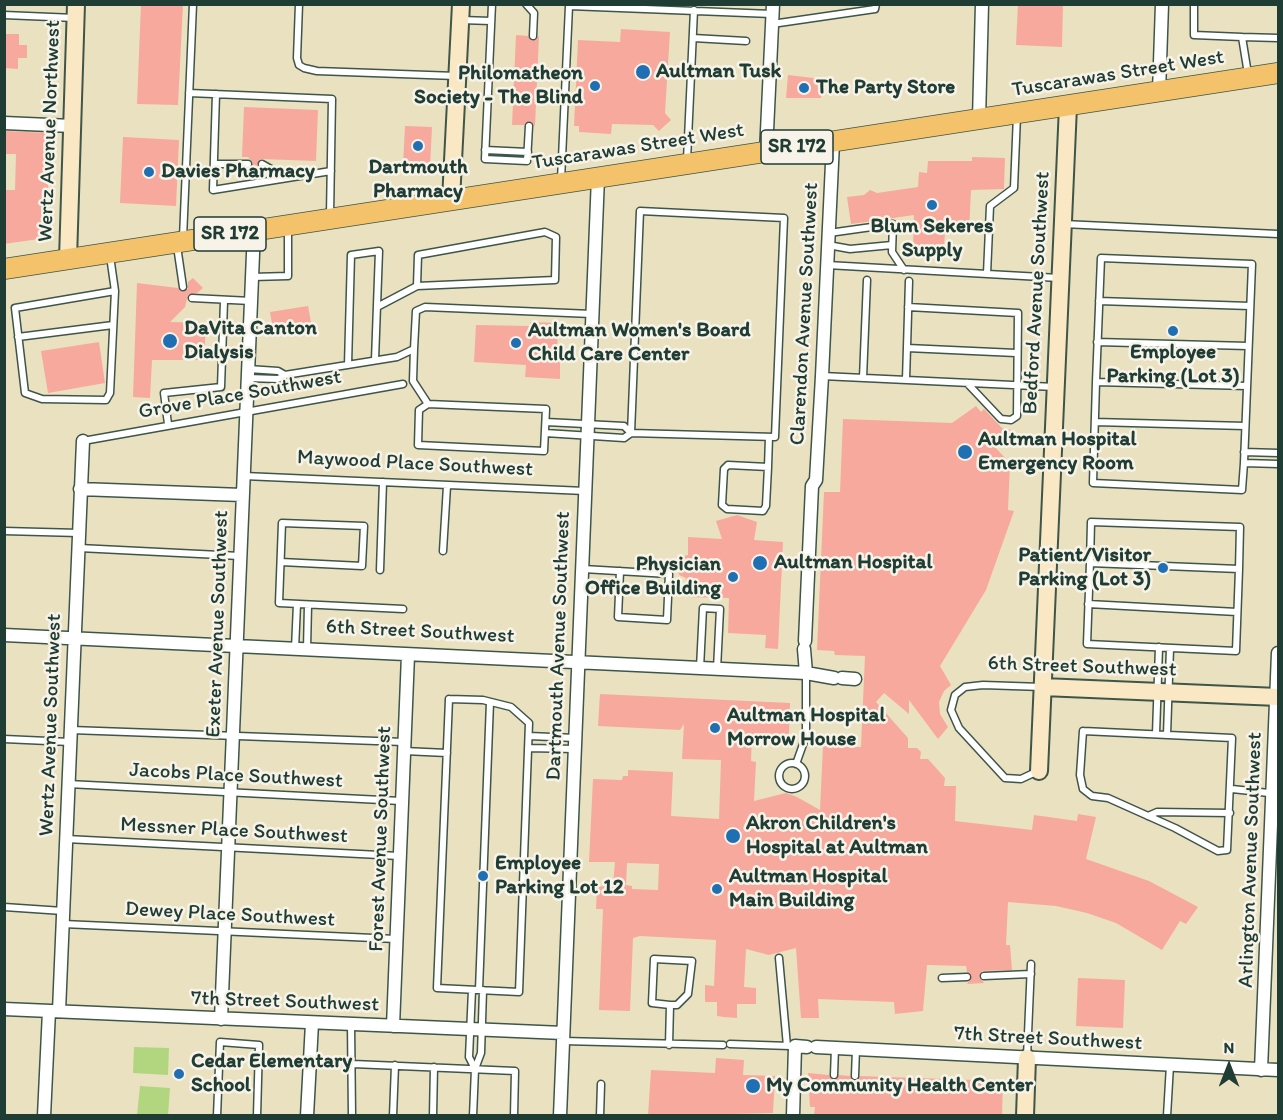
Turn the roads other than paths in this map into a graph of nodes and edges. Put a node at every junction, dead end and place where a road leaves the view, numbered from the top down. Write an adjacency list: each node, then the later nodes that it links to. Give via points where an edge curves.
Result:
1 (193, 4): 25 (lane)
2 (299, 4): 22 (lane, via 299,65 317,71)
3 (492, 4): 15 (lane)
4 (526, 4): 16 (lane, via 534,13)
5 (982, 4): 29 (street)
6 (1162, 4): 24 (street)
7 (1194, 4): 17 (lane, via 1194,35)
8 (569, 6): 10 (lane); 44 (lane)
9 (876, 7): 13 (lane)
10 (694, 10): 13 (lane); 18 (lane)
11 (76, 11): 14 (lane); 31 (street, Wertz Avenue Northwest)
12 (460, 12): 15 (lane); 22 (street)
13 (772, 14): 36 (street)
14 (4, 15)
15 (491, 21): 34 (lane)
16 (533, 36)
17 (1242, 37): 19 (lane); 23 (lane)
18 (693, 38): 20 (lane); 40 (lane)
19 (1278, 38)
20 (746, 41)
21 (1278, 73): 23 (main road, Tuscarawas Street West / SR 172)
22 (457, 76): 45 (street)
23 (1248, 78): 24 (main road, Tuscarawas Street West / SR 172)
24 (1159, 92): 27 (main road, Tuscarawas Street West / SR 172)
25 (189, 93): 26 (lane); 52 (lane)
26 (216, 94): 37 (lane); 41 (lane, via 332,99)
27 (1068, 106): 28 (main road, Tuscarawas Street West / SR 172); 47 (street, Bedford Avenue Southwest)
28 (1017, 113): 29 (main road, Tuscarawas Street West / SR 172); 59 (lane, via 1014,188 990,206)
29 (979, 119): 33 (main road, Tuscarawas Street West / SR 172)
30 (4, 123): 31 (street)
31 (72, 126): 55 (street, Wertz Avenue Northwest)
32 (529, 126): 35 (lane)
33 (833, 142): 36 (main road, Tuscarawas Street West / SR 172); 51 (street, Clarendon Avenue Southwest)
34 (485, 150): 35 (lane); 35 (lane, via 485,159 527,161)
35 (528, 152)
36 (766, 152): 40 (main road, Tuscarawas Street West / SR 172)
37 (214, 164): 38 (lane); 43 (lane, via 213,190)
38 (248, 164)
39 (262, 164): 43 (lane)
40 (687, 164): 42 (main road, Tuscarawas Street West / SR 172)
41 (331, 171): 43 (lane); 46 (lane)
42 (598, 177): 44 (main road, Tuscarawas Street West / SR 172); 74 (street, Dartmouth Avenue Southwest)
43 (288, 178)
44 (561, 183): 45 (main road, Tuscarawas Street West / SR 172)
45 (451, 200): 46 (main road, Tuscarawas Street West / SR 172)
46 (330, 219): 48 (main road, Tuscarawas Street West / SR 172)
47 (1062, 224): 50 (lane); 61 (street, Bedford Avenue Southwest)
48 (288, 225): 49 (main road, Tuscarawas Street West / SR 172); 60 (lane, via 288,276)
49 (254, 230): 52 (main road, Tuscarawas Street West / SR 172); 60 (street, Exeter Avenue Southwest)
50 (1278, 234)
51 (828, 239): 53 (lane, via 849,249); 53 (lane, via 893,225); 56 (street, Clarendon Avenue Southwest)
52 (180, 242): 54 (main road, Tuscarawas Street West / SR 172); 65 (lane)
53 (892, 245): 58 (lane, via 892,252)
54 (109, 253): 55 (main road, Tuscarawas Street West / SR 172); 66 (lane)
55 (68, 259): 57 (main road, Tuscarawas Street West / SR 172)
56 (827, 266): 58 (lane); 85 (street, Clarendon Avenue Southwest)
57 (4, 269)
58 (904, 270): 59 (lane)
59 (987, 274): 61 (lane)
60 (252, 277): 69 (street, Exeter Avenue Southwest)
61 (1060, 278): 93 (street, Bedford Avenue Southwest)
62 (867, 280): 86 (lane)
63 (909, 281): 73 (lane)
64 (417, 286): 64 (lane, via 418,255 545,232 556,237 555,280); 72 (lane)
65 (183, 287)
66 (115, 291): 75 (lane); 76 (lane, via 15,308)
67 (192, 298): 68 (lane)
68 (224, 301): 69 (lane); 98 (lane, via 221,387 164,393)
69 (251, 301): 84 (street, Exeter Avenue Southwest)
70 (1099, 301): 71 (lane); 71 (lane, via 1101,258 1252,264); 77 (lane)
71 (1250, 306): 78 (lane)
72 (377, 307): 82 (lane); 83 (lane, via 379,251 351,255)
73 (908, 307): 79 (lane); 81 (lane, via 1018,313)
74 (592, 314): 80 (lane, via 424,307 416,311); 100 (street, Dartmouth Avenue Southwest)
75 (113, 325): 76 (lane); 76 (lane, via 110,393 106,400 42,399 25,393)
76 (18, 338)
77 (1098, 342): 78 (lane); 89 (lane)
78 (1248, 346): 92 (lane)
79 (907, 348): 81 (lane); 87 (lane)
80 (414, 349): 82 (lane); 94 (lane, via 412,381)
81 (1016, 353): 91 (lane)
82 (378, 360): 83 (lane)
83 (348, 365): 84 (lane, via 285,375 278,371)
84 (248, 374): 95 (street, Exeter Avenue Southwest)
85 (822, 376): 86 (lane); 143 (street, Clarendon Avenue Southwest, via 816,480 812,486)
86 (863, 378): 87 (lane)
87 (906, 380): 88 (lane)
88 (967, 382): 91 (lane); 91 (lane, via 999,417 1008,420 1018,412)
89 (1096, 382): 92 (lane); 97 (lane)
90 (403, 384): 95 (lane, Grove Place Southwest)
91 (1015, 385): 93 (lane)
92 (1247, 386): 99 (lane)
93 (1055, 387): 145 (street, Bedford Avenue Southwest)
94 (428, 404): 96 (lane, via 546,409); 101 (lane, via 419,410 418,445 544,451)
95 (246, 410): 98 (lane, Grove Place Southwest); 110 (street, Exeter Avenue Southwest)
96 (546, 422): 100 (lane); 101 (lane)
97 (1095, 422): 99 (lane); 107 (lane, via 1092,483 1242,490)
98 (168, 424): 104 (lane, Grove Place Southwest)
99 (1245, 426): 105 (lane)
100 (587, 430): 101 (lane); 102 (lane, via 624,438); 102 (lane, via 624,426); 114 (street, Dartmouth Avenue Southwest)
101 (545, 433)
102 (631, 433): 103 (lane); 103 (lane, via 640,211 784,218 775,437)
103 (769, 437): 109 (lane)
104 (83, 441): 113 (street, Wertz Avenue Southwest)
105 (1244, 452): 106 (lane); 107 (lane)
106 (1278, 453)
107 (1244, 462): 108 (lane)
108 (1278, 464)
109 (768, 467): 109 (lane, via 729,465 724,469 722,505 727,509 763,510)
110 (243, 476): 111 (lane, Maywood Place Southwest); 115 (street, Exeter Avenue Southwest)
111 (383, 482): 112 (lane, Maywood Place Southwest); 125 (lane)
112 (447, 486): 114 (lane, Maywood Place Southwest); 119 (lane)
113 (80, 489): 115 (street); 117 (street, Wertz Avenue Southwest)
114 (585, 491): 123 (street, Dartmouth Avenue Southwest)
115 (242, 495): 120 (street, Exeter Avenue Southwest)
116 (4, 531): 117 (lane)
117 (79, 533): 118 (street, Wertz Avenue Southwest)
118 (78, 548): 120 (lane); 133 (street, Wertz Avenue Southwest)
119 (443, 550)
120 (240, 556): 134 (street, Exeter Avenue Southwest)
121 (281, 562): 121 (lane, via 282,523 364,526 362,566); 127 (lane, via 279,603)
122 (1090, 563): 124 (lane); 124 (lane, via 1091,522 1240,528); 128 (lane)
123 (582, 569): 126 (lane); 140 (street, Dartmouth Avenue Southwest)
124 (1239, 569): 131 (lane)
125 (380, 570)
126 (620, 571): 126 (lane, via 669,574 667,620 618,617)
127 (297, 604): 129 (lane); 137 (lane)
128 (1088, 604): 131 (lane); 135 (lane, via 1087,644)
129 (308, 605): 130 (lane); 137 (lane)
130 (403, 609)
131 (1237, 612): 136 (lane, via 1236,651)
132 (4, 635): 133 (street, 6th Street Southwest)
133 (75, 638): 134 (street, 6th Street Southwest); 152 (street, Wertz Avenue Southwest)
134 (236, 646): 137 (street, 6th Street Southwest); 150 (street, Exeter Avenue Southwest)
135 (1159, 648): 136 (lane); 146 (lane)
136 (1170, 648): 146 (lane)
137 (301, 649): 139 (street, 6th Street Southwest)
138 (1278, 653): 147 (street, Arlington Avenue Southwest)
139 (408, 655): 140 (street, 6th Street Southwest); 156 (street, Forest Avenue Southwest)
140 (578, 662): 141 (street, 6th Street Southwest); 155 (street, Dartmouth Avenue Southwest)
141 (700, 668): 142 (street, 6th Street Southwest); 142 (lane, via 702,608 720,609)
142 (717, 669): 143 (street, 6th Street Southwest)
143 (806, 673): 144 (street, 6th Street Southwest); 159 (lane, via 806,736)
144 (855, 679)
145 (1043, 687): 146 (street, 6th Street Southwest); 160 (street, Bedford Avenue Southwest); 160 (lane, 6th Street Southwest, via 965,687 955,695 951,710 959,728 1005,778 1021,779)
146 (1163, 692): 147 (street, 6th Street Southwest); 149 (lane); 151 (lane)
147 (1278, 697): 164 (street, Arlington Avenue Southwest)
148 (490, 702): 153 (lane, via 511,707 529,723); 158 (lane, via 449,699); 182 (lane)
149 (1156, 734): 151 (lane); 167 (lane, via 1083,731 1083,789 1092,796 1108,798)
150 (232, 735): 152 (lane); 156 (lane); 163 (street, Exeter Avenue Southwest)
151 (1167, 735): 162 (lane, via 1232,738)
152 (70, 736): 154 (lane); 161 (street, Wertz Avenue Southwest)
153 (529, 736): 155 (lane); 157 (lane)
154 (4, 739)
155 (575, 743): 157 (lane); 191 (street, Dartmouth Avenue Southwest)
156 (404, 747): 158 (lane); 165 (street, Forest Avenue Southwest)
157 (528, 748): 182 (lane, via 519,992)
158 (447, 753): 182 (lane, via 437,988)
159 (796, 764): 159 (lane, via 784,766 779,774 780,783 787,788 796,789 804,781 804,772)
160 (1039, 771)
161 (68, 784): 163 (lane, Jacobs Place Southwest); 168 (street, Wertz Avenue Southwest)
162 (1232, 789): 164 (lane); 166 (lane)
163 (230, 791): 165 (lane, Jacobs Place Southwest); 169 (street, Exeter Avenue Southwest)
164 (1276, 794): 202 (street, Arlington Avenue Southwest)
165 (401, 801): 170 (street, Forest Avenue Southwest)
166 (1230, 813): 167 (lane, via 1157,812); 167 (lane, via 1227,850 1218,851)
167 (1148, 816)
168 (66, 839): 169 (lane, Messner Place Southwest); 172 (street, Wertz Avenue Southwest)
169 (228, 847): 170 (lane, Messner Place Southwest); 174 (street, Exeter Avenue Southwest)
170 (399, 856): 175 (street, Forest Avenue Southwest)
171 (4, 907): 172 (lane)
172 (63, 911): 173 (street, Wertz Avenue Southwest)
173 (63, 924): 174 (lane, Dewey Place Southwest); 185 (street, Wertz Avenue Southwest)
174 (224, 931): 175 (lane, Dewey Place Southwest); 186 (street, Exeter Avenue Southwest)
175 (396, 939): 189 (street, Forest Avenue Southwest)
176 (779, 957): 193 (lane)
177 (1031, 964): 178 (lane)
178 (1031, 974): 179 (lane); 196 (lane)
179 (984, 976)
180 (967, 977): 181 (lane)
181 (942, 978)
182 (478, 990): 190 (lane); 190 (lane)
183 (670, 1005): 183 (lane, via 652,1003 654,959 692,961 688,994 676,1005); 192 (lane)
184 (4, 1009): 185 (street, 7th Street Southwest)
185 (54, 1011): 186 (street, 7th Street Southwest); 207 (street, Wertz Avenue Southwest)
186 (221, 1019): 187 (street, 7th Street Southwest)
187 (312, 1023): 188 (street, 7th Street Southwest); 210 (street)
188 (351, 1024): 189 (street, 7th Street Southwest); 197 (lane)
189 (393, 1026): 190 (street, 7th Street Southwest)
190 (476, 1029): 191 (street, 7th Street Southwest); 201 (lane, via 481,1053); 201 (lane, via 470,1057)
191 (563, 1037): 192 (lane, 7th Street Southwest); 216 (street, Dartmouth Avenue Southwest)
192 (669, 1045): 193 (lane, 7th Street Southwest)
193 (801, 1046): 194 (street, 7th Street Southwest); 218 (street)
194 (835, 1048): 195 (street, 7th Street Southwest); 204 (lane)
195 (856, 1049): 196 (street, 7th Street Southwest); 205 (lane)
196 (1027, 1058): 199 (street, 7th Street Southwest); 219 (street)
197 (353, 1064): 198 (lane); 211 (lane)
198 (394, 1065): 200 (lane); 212 (lane)
199 (1170, 1065): 202 (street, 7th Street Southwest); 220 (lane)
200 (434, 1067): 201 (lane); 213 (lane)
201 (475, 1069): 214 (lane); 215 (lane, via 515,1071)
202 (1261, 1070): 203 (street, 7th Street Southwest)
203 (1278, 1070)
204 (834, 1075)
205 (855, 1076)
206 (601, 1084): 217 (lane)
207 (44, 1116)
208 (217, 1116): 209 (lane, via 220,1042 259,1045)
209 (257, 1116)
210 (308, 1116)
211 (352, 1116)
212 (393, 1116)
213 (433, 1116)
214 (473, 1116)
215 (514, 1116)
216 (560, 1116)
217 (600, 1116)
218 (793, 1116)
219 (1025, 1116)
220 (1167, 1116)

